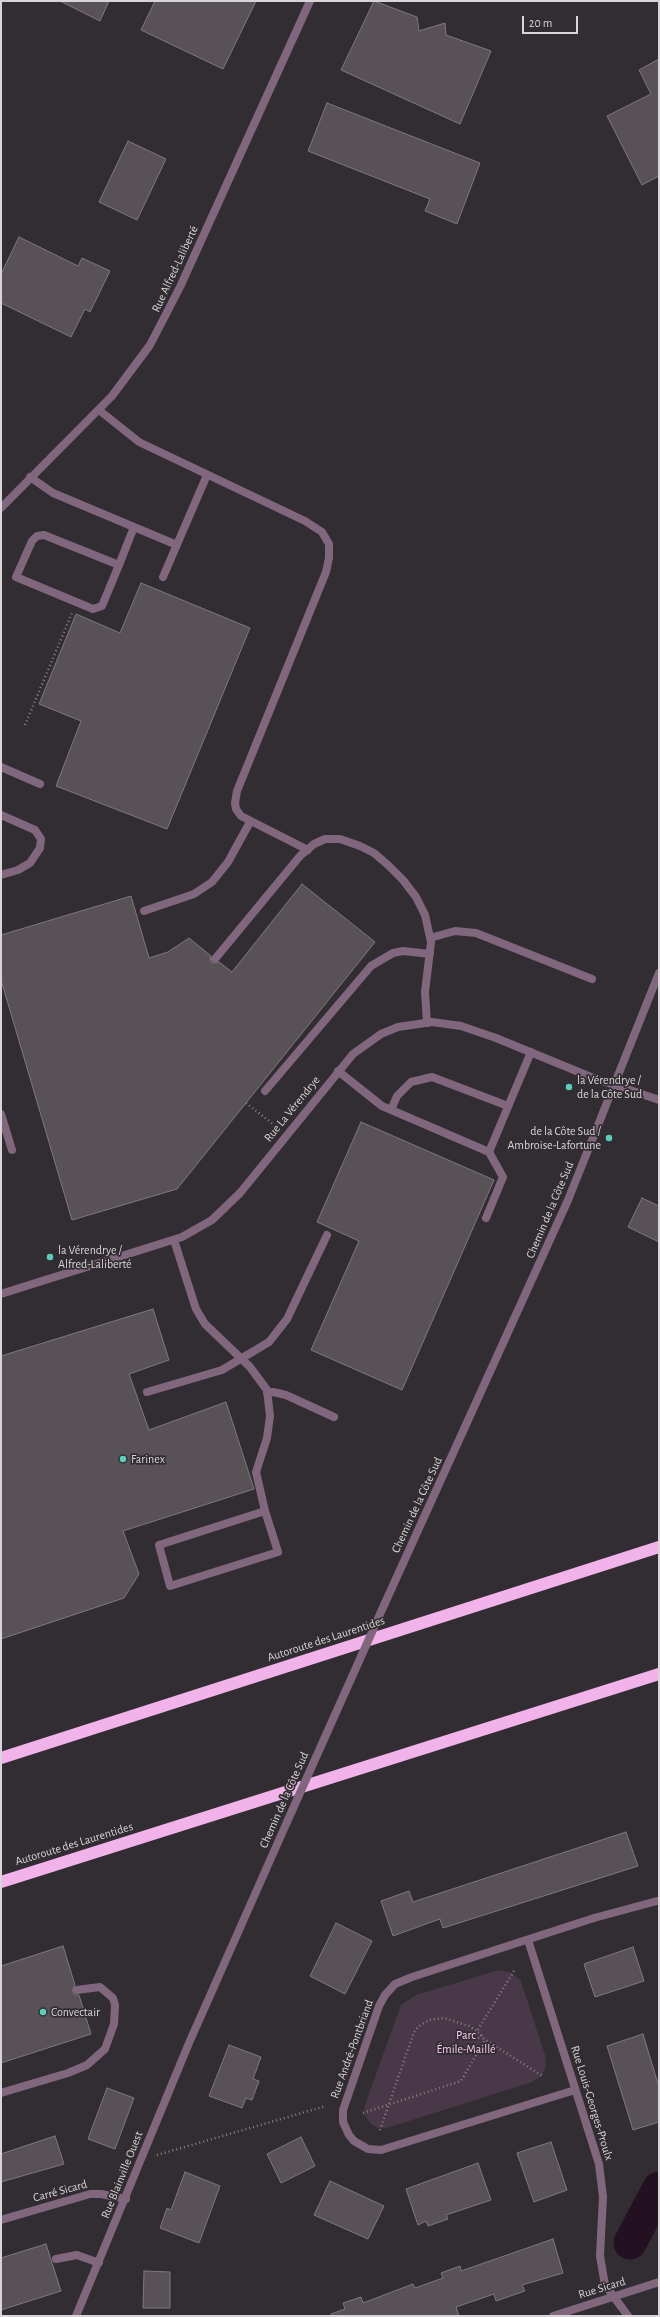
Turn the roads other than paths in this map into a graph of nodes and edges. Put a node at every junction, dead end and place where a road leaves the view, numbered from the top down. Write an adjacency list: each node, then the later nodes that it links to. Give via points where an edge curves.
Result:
1 (310, 1): 2 (street, Rue Alfred-Laliberté, via 160,327 129,374)
2 (100, 410): 3 (street, via 139,442); 4 (street, Rue Alfred-Laliberté)
3 (207, 475): 7 (street); 13 (street, via 305,521 322,532 329,544 326,572 237,791 236,809)
4 (30, 478): 5 (street, Rue Alfred-Laliberté); 6 (street, via 53,493)
5 (1, 508)
6 (134, 527): 7 (street); 8 (street)
7 (176, 545): 9 (street)
8 (119, 565): 8 (street, via 102,606 93,609 16,578 32,541 37,536 44,535)
9 (163, 577)
10 (1, 766): 11 (street)
11 (40, 784)
12 (3, 817): 15 (street, via 35,830 41,839 40,848 30,863)
13 (250, 822): 14 (street); 16 (street, via 228,862 212,882 194,894)
14 (308, 850): 17 (street, via 324,839 340,839 374,853 403,880 416,897 425,914); 19 (street, via 285,872)
15 (1, 875)
16 (144, 911)
17 (430, 938): 18 (street); 21 (street, via 455,931 476,933)
18 (430, 954): 22 (street, via 425,992); 26 (street, via 403,951 393,953 371,966)
19 (215, 959)
20 (659, 973): 25 (street, Chemin de la Côte Sud)
21 (592, 979)
22 (427, 1023): 23 (street, Rue La Vérendrye, via 461,1026); 24 (street, Rue La Vérendrye, via 381,1034 366,1043)
23 (531, 1052): 25 (street, Rue La Vérendrye); 28 (street)
24 (338, 1071): 29 (street, via 382,1106); 35 (street, Rue La Vérendrye, via 226,1208 196,1231)
25 (614, 1085): 27 (street, Rue La Vérendrye); 49 (street, Chemin de la Côte Sud, bridge, via 552,1238 385,1603)
26 (265, 1091)
27 (659, 1100)
28 (508, 1106): 29 (street, via 432,1077 411,1082 397,1096); 32 (street)
29 (391, 1110): 32 (street)
30 (1, 1114): 31 (street)
31 (12, 1150)
32 (488, 1152): 33 (street, via 503,1177)
33 (486, 1218)
34 (327, 1235): 37 (street, via 287,1319 269,1342)
35 (174, 1240): 36 (street, Rue La Vérendrye); 37 (street, via 196,1309 215,1336)
36 (1, 1294)
37 (242, 1360): 38 (street, via 222,1370); 39 (street, via 261,1380)
38 (146, 1392)
39 (267, 1394): 40 (street, via 286,1394); 41 (street, via 270,1416 267,1438 256,1472)
40 (334, 1417)
41 (265, 1511): 41 (street, via 159,1545 170,1586 278,1552)
42 (659, 1547): 44 (highway, Autoroute des Laurentides)
43 (659, 1674): 45 (highway, Autoroute des Laurentides)
44 (1, 1758)
45 (1, 1882)
46 (658, 1901): 47 (street, Rue André-Pontbriand, via 600,1916)
47 (528, 1940): 50 (street, Rue Louis-Georges-Proulx); 50 (street, Rue André-Pontbriand, via 405,1979 391,1988 379,2006 343,2110 343,2122 354,2141 368,2149 381,2150)
48 (77, 1990): 51 (street, via 100,1988 113,1998 114,2024 105,2049 87,2065)
49 (189, 2043): 52 (street, Rue Blainville Ouest)
50 (575, 2090): 57 (street, Rue Louis-Georges-Proulx, via 595,2148 600,2171 603,2197 601,2266 605,2284)
51 (1, 2093)
52 (126, 2199): 53 (street, Carré Sicard, via 90,2194); 55 (street, Rue Blainville Ouest)
53 (1, 2220)
54 (56, 2259): 55 (street, via 77,2255)
55 (99, 2263): 58 (street, Rue Blainville Ouest)
56 (659, 2282): 57 (street, Rue Sicard)
57 (613, 2298): 59 (street, Rue Sicard); 60 (street, Rue Louis-Georges-Proulx)
58 (76, 2316)
59 (553, 2316)
60 (628, 2316)

